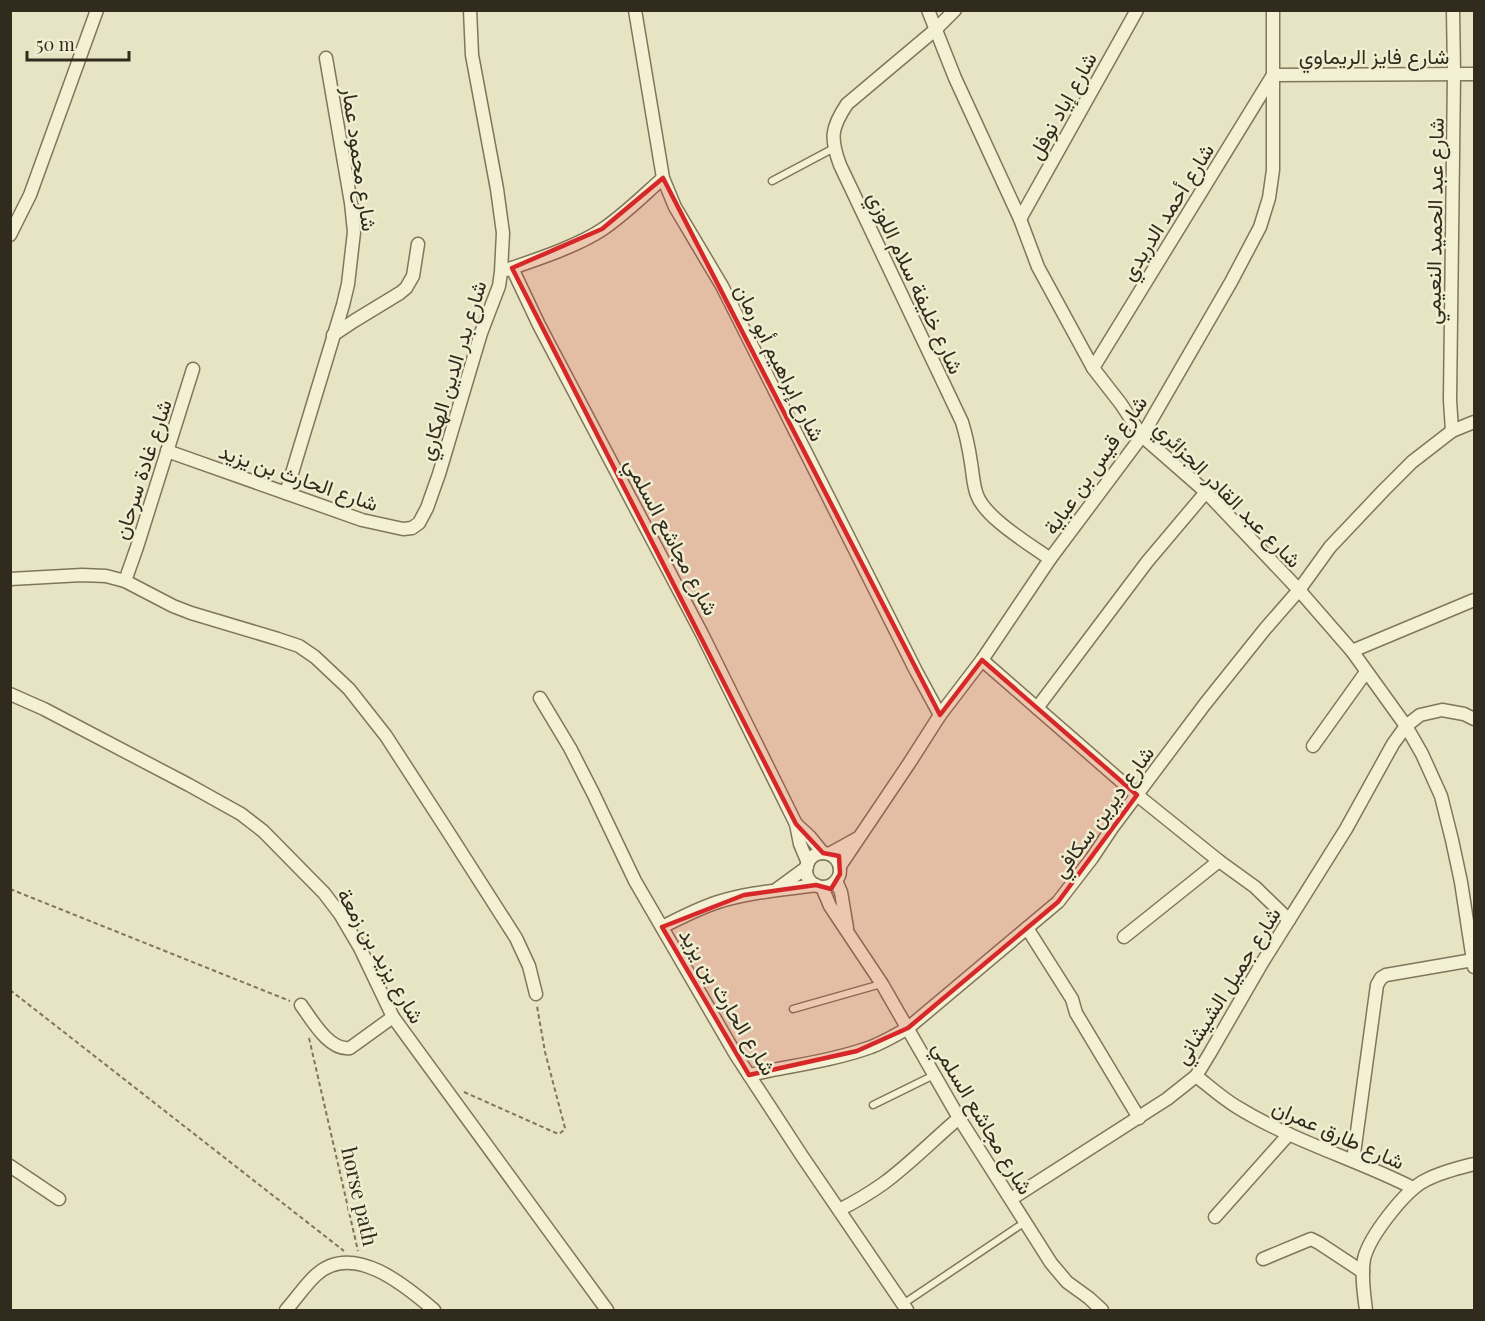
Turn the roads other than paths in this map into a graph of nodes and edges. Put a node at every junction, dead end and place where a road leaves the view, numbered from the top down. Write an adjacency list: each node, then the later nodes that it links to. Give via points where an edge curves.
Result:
1 (97, 10): 18 (street, via 30,195)
2 (470, 10): 20 (street, شارع بدر الدين الهكاري, via 472,55 497,189)
3 (636, 10): 15 (street, شارع إبراهيم أبو رمان)
4 (928, 10): 9 (street, شارع عبد القادر الجزائري)
5 (955, 10): 9 (street, شارع خليفة سلام اللوزي)
6 (1137, 10): 17 (street, شارع إياد نوفل)
7 (1273, 10): 13 (street, شارع قيس بن عباية)
8 (1453, 10): 11 (street, شارع عبد الحميد النعيمي)
9 (935, 30): 14 (street, شارع خليفة سلام اللوزي, via 847,104 837,119); 17 (street, شارع عبد القادر الجزائري)
10 (326, 58): 21 (street, شارع محمود عمار, via 354,232 348,284)
11 (1454, 74): 12 (street, شارع فايز الريماوي); 13 (street, شارع فايز الريماوي); 25 (street, شارع عبد الحميد النعيمي)
12 (1474, 74)
13 (1273, 75): 22 (street, شارع أحمد الدريدي); 26 (street, شارع قيس بن عباية, via 1274,170 1260,227)
14 (834, 148): 16 (lane); 31 (street, شارع خليفة سلام اللوزي, via 962,422 978,498 986,510)
15 (663, 178): 20 (street, via 602,229); 43 (street, شارع إبراهيم أبو رمان)
16 (772, 181)
17 (1020, 219): 22 (street, شارع عبد القادر الجزائري, via 1038,267)
18 (10, 235)
19 (418, 244): 21 (street, via 413,276 406,288)
20 (506, 270): 30 (street, شارع بدر الدين الهكاري); 47 (street, شارع مجاشع السلمي, via 702,634)
21 (333, 335): 29 (street, شارع محمود عمار)
22 (1093, 368): 26 (street, شارع عبد القادر الجزائري)
23 (193, 369): 27 (street, شارع غادة سرحان)
24 (1474, 422): 25 (street, شارع ديرين سكافي)
25 (1452, 431): 34 (street, شارع ديرين سكافي, via 1384,490 1330,547)
26 (1142, 436): 28 (street, شارع عبد القادر الجزائري); 31 (street, شارع قيس بن عباية)
27 (167, 451): 29 (street, شارع الحارث بن يزيد); 33 (street, شارع غادة سرحان)
28 (1206, 492): 34 (street, شارع عبد القادر الجزائري); 41 (street, via 1147,562)
29 (286, 493): 30 (street, شارع الحارث بن يزيد, via 390,527 412,528)
30 (419, 523)
31 (1050, 559): 37 (street, شارع قيس بن عباية)
32 (10, 579): 33 (street, via 106,576)
33 (125, 581): 63 (street, via 173,606 298,646 349,689 386,736 516,939)
34 (1299, 590): 36 (street, شارع عبد القادر الجزائري); 46 (street, شارع ديرين سكافي, via 1205,704)
35 (1474, 600): 36 (street)
36 (1352, 651): 38 (street, شارع عبد القادر الجزائري)
37 (982, 660): 41 (street); 43 (street, شارع قيس بن عباية)
38 (1366, 672): 44 (street, شارع عبد القادر الجزائري); 45 (street)
39 (10, 694): 66 (street, شارع يزيد بن زمعة, via 189,785 263,831 340,914)
40 (540, 698): 57 (street, شارع الحارث بن يزيد)
41 (1037, 708): 46 (street)
42 (1471, 714): 44 (street, via 1429,712)
43 (940, 715): 48 (street, شارع قيس بن عباية)
44 (1406, 726): 56 (street, شارع جميل الشيشاني); 61 (street, شارع عبد القادر الجزائري, via 1441,796 1461,882)
45 (1313, 746)
46 (1137, 795): 50 (street); 58 (street, شارع ديرين سكافي, via 1069,889)
47 (796, 824): 49 (street, شارع مجاشع السلمي); 51 (street, شارع مجاشع السلمي)
48 (861, 836): 49 (street, شارع قيس بن عباية); 52 (street, شارع قيس بن عباية)
49 (826, 854): 51 (street, via 814,856); 52 (street)
50 (1219, 861): 56 (street); 60 (street)
51 (808, 865): 54 (street, via 808,877); 55 (street)
52 (840, 866): 53 (street)
53 (836, 881): 54 (street, via 830,886); 59 (street, شارع مجاشع السلمي)
54 (819, 886): 55 (street); 59 (street, شارع مجاشع السلمي)
55 (776, 890): 57 (street, via 717,902)
56 (1289, 920): 70 (street, شارع جميل الشيشاني)
57 (662, 927): 68 (street, شارع الحارث بن يزيد)
58 (1027, 928): 67 (street, شارع ديرين سكافي); 73 (street)
59 (848, 932): 62 (street, شارع مجاشع السلمي)
60 (1124, 937)
61 (1474, 964): 75 (street, via 1386,975 1379,981)
62 (882, 984): 65 (lane); 67 (street, شارع مجاشع السلمي)
63 (536, 994)
64 (301, 1005): 66 (street, via 324,1036 343,1049)
65 (793, 1010)
66 (393, 1017): 89 (street, شارع يزيد بن زمعة)
67 (908, 1028): 68 (street, شارع ديرين سكافي, via 834,1058); 69 (street, شارع مجاشع السلمي)
68 (748, 1074): 81 (street, شارع الحارث بن يزيد)
69 (935, 1074): 71 (lane); 72 (street, شارع مجاشع السلمي)
70 (1196, 1076): 73 (street, شارع جميل الشيشاني); 74 (street, شارع طارق عمران, via 1236,1106)
71 (873, 1105)
72 (959, 1118): 80 (street, شارع مجاشع السلمي); 81 (street, via 900,1171)
73 (1139, 1118): 80 (street, شارع جميل الشيشاني)
74 (1289, 1134): 75 (street, شارع طارق عمران); 82 (street)
75 (1353, 1161): 78 (street, شارع طارق عمران)
76 (1474, 1164): 78 (street, شارع طارق عمران, via 1425,1180)
77 (10, 1166): 79 (street)
78 (1413, 1188): 85 (street, via 1368,1248)
79 (59, 1199)
80 (1011, 1199): 83 (street, شارع مجاشع السلمي)
81 (839, 1210): 86 (street, شارع الحارث بن يزيد)
82 (1215, 1217)
83 (1025, 1222): 86 (lane); 90 (street, شارع مجاشع السلمي, via 1067,1282)
84 (1263, 1260): 85 (street, via 1311,1239)
85 (1363, 1272): 91 (street)
86 (905, 1307)
87 (286, 1311): 88 (street, via 316,1274 349,1263 375,1268 409,1289)
88 (434, 1311)
89 (607, 1311)
90 (1101, 1311)
91 (1366, 1311)

